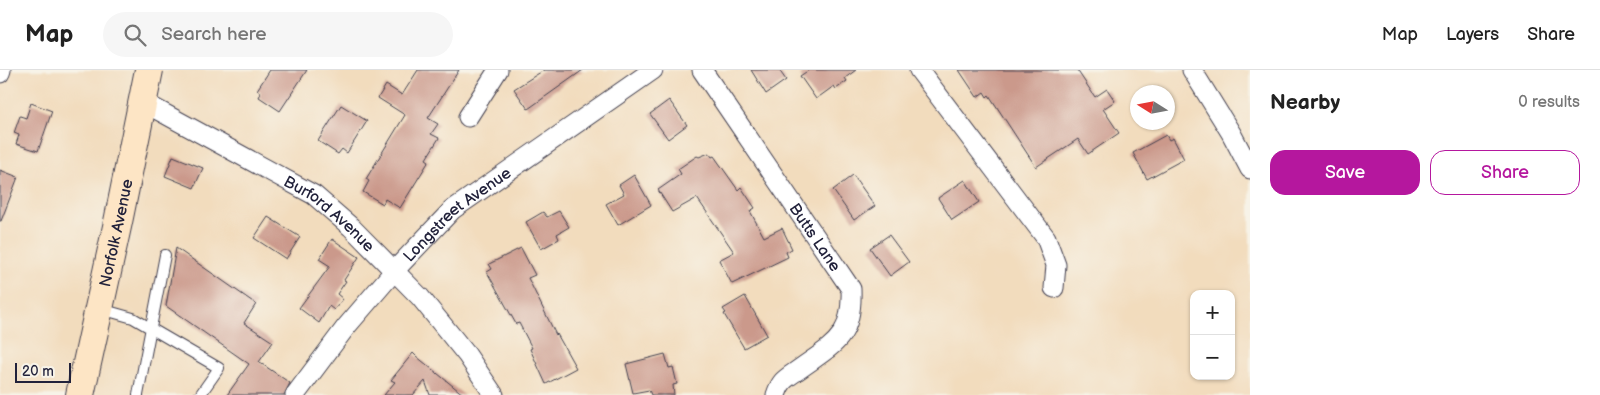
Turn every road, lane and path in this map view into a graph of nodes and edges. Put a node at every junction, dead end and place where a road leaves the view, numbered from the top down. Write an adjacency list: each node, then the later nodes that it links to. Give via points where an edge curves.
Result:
1 (1, 70): 8 (street)
2 (149, 70): 9 (main road, Norfolk Avenue)
3 (498, 70): 10 (street)
4 (653, 70): 13 (street, Longstreet Avenue, via 452,210)
5 (702, 70): 22 (street, Butts Lane, via 851,289 852,307 838,342 781,382)
6 (919, 70): 14 (street, via 1046,238 1056,265)
7 (1192, 70): 11 (street)
8 (0, 74)
9 (143, 102): 13 (street, Burford Avenue, via 314,195); 15 (main road, Norfolk Avenue)
10 (468, 116)
11 (1250, 169)
12 (164, 256): 16 (lane)
13 (395, 270): 20 (street, Longstreet Avenue, via 346,327); 21 (street, Burford Avenue, via 467,355)
14 (1054, 288)
15 (99, 308): 16 (lane); 17 (main road, Norfolk Avenue)
16 (151, 327): 18 (lane); 19 (lane, via 219,368)
17 (80, 395)
18 (138, 395)
19 (200, 395)
20 (295, 395)
21 (494, 395)
22 (776, 395)

